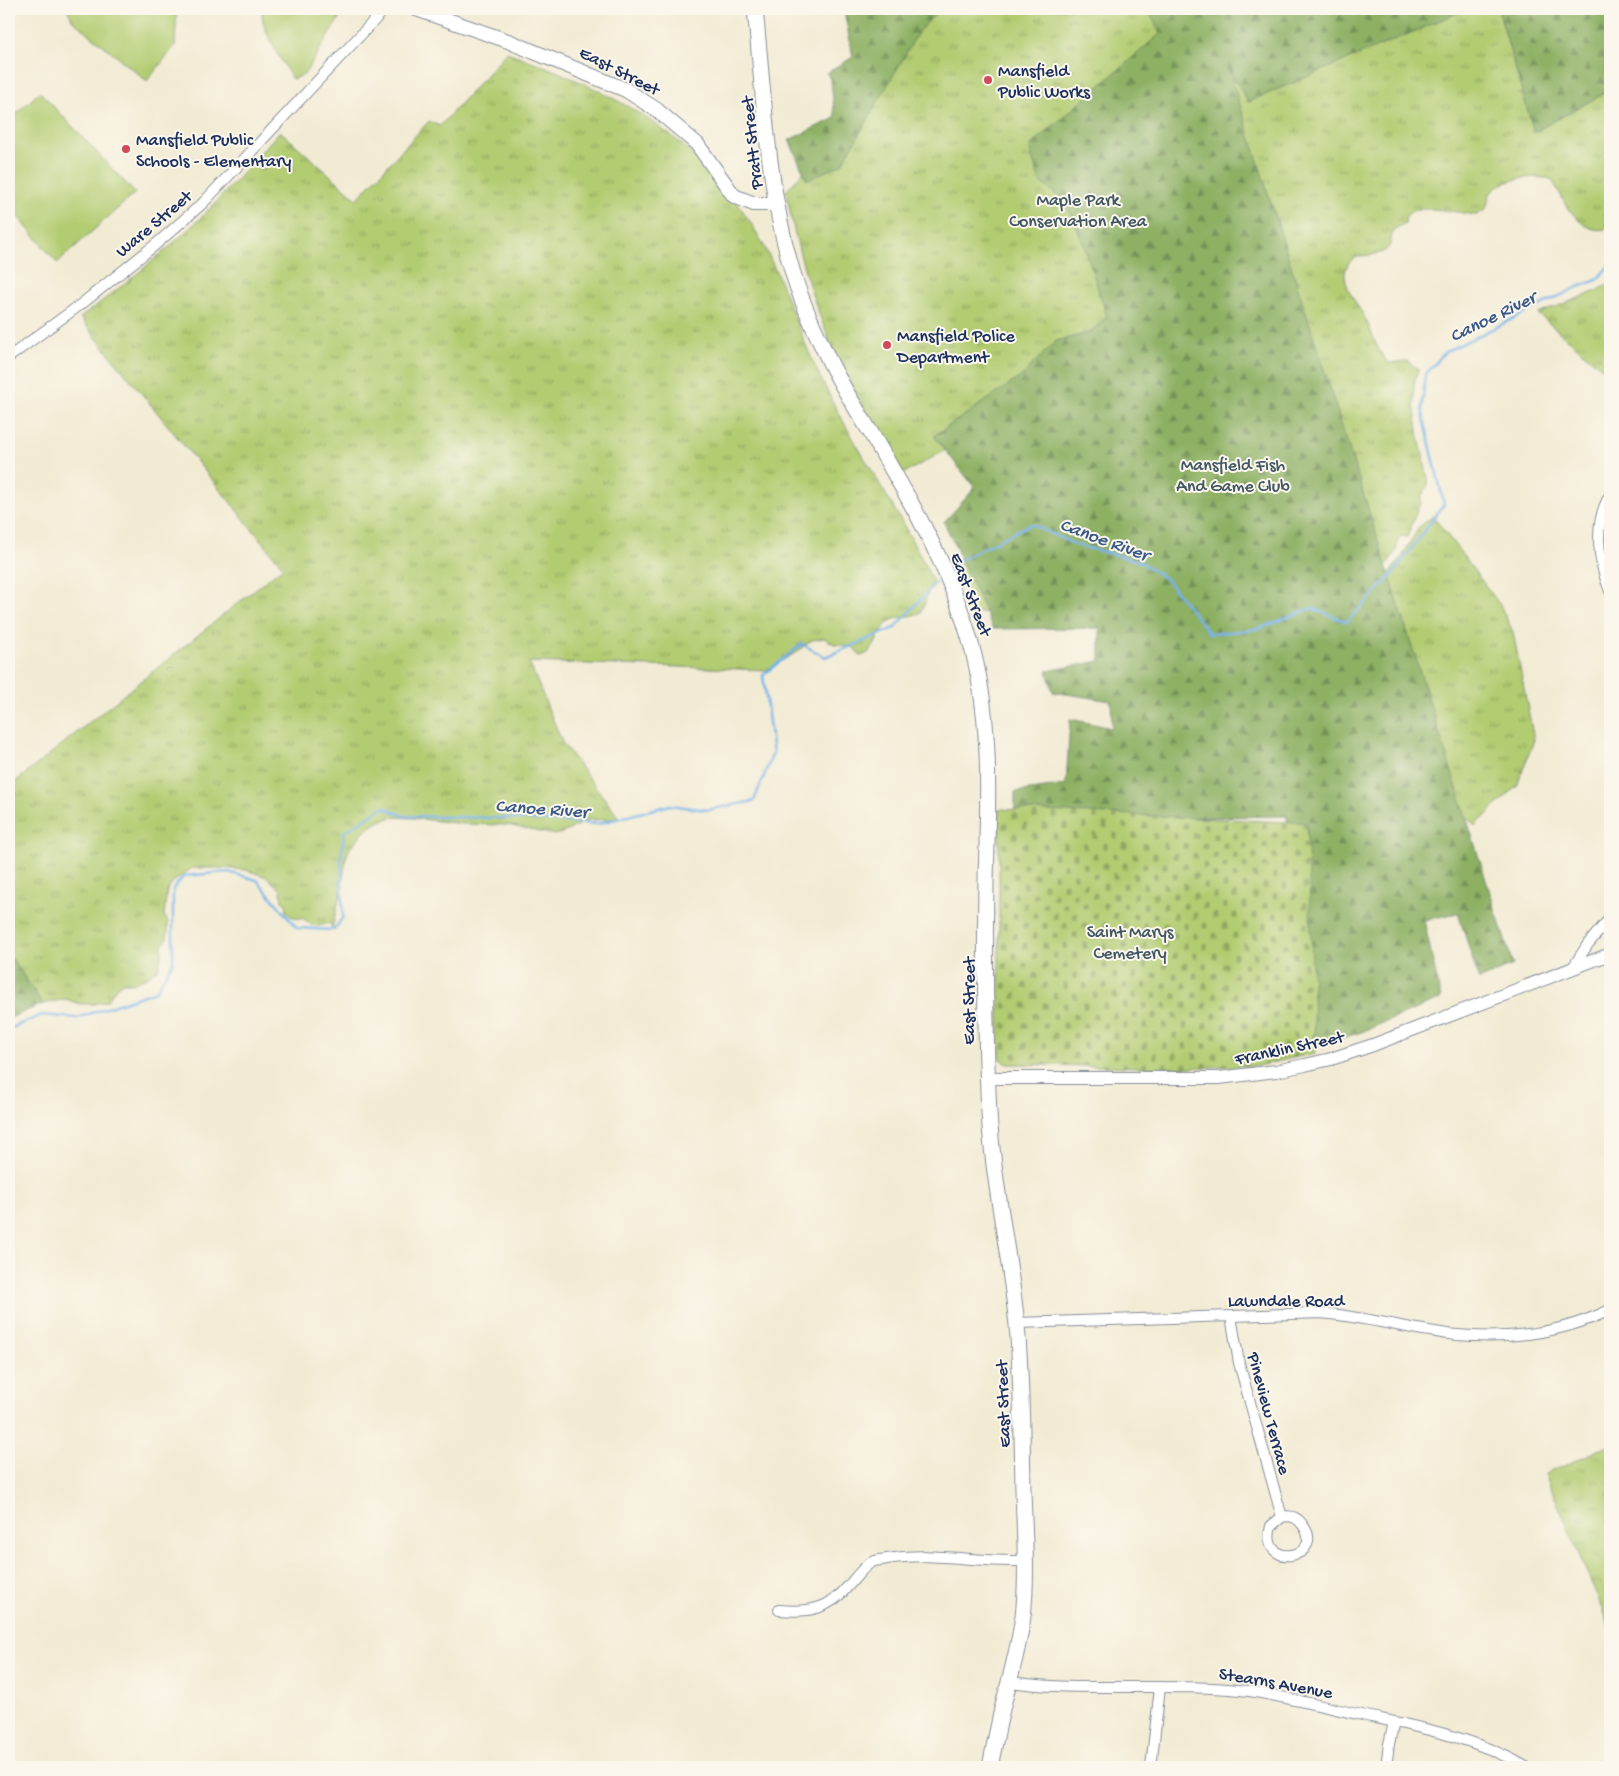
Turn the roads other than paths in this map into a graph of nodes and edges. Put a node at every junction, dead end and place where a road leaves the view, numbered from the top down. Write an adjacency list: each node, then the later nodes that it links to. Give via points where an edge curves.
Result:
1 (385, 9): 6 (street, Ware Street, via 191,214 84,302)
2 (416, 9): 4 (main road, East Street, via 515,44 626,90 657,110 697,144 734,196 754,204)
3 (755, 9): 4 (main road, Pratt Street, via 770,167)
4 (777, 204): 5 (main road, Pratt Street)
5 (792, 272): 12 (main road, East Street, via 838,378 942,563 973,651 986,726)
6 (9, 357)
7 (1610, 495): 8 (street, via 1600,530 1600,557)
8 (1610, 591)
9 (1610, 918): 11 (street)
10 (1610, 954): 11 (street, Franklin Street)
11 (1572, 969): 12 (street, Franklin Street, via 1351,1053 1276,1071 1219,1078)
12 (987, 1078): 15 (main road, East Street, via 993,1154)
13 (1610, 1310): 14 (street, Lawndale Road, via 1564,1327 1535,1333 1482,1336 1457,1335 1321,1313)
14 (1230, 1316): 15 (street, Lawndale Road); 16 (street, Pineview Terrace, via 1239,1363)
15 (1017, 1323): 17 (main road, East Street)
16 (1282, 1516)
17 (1025, 1561): 18 (street, via 945,1556 887,1559 872,1562 830,1602 799,1612); 19 (main road, East Street, via 1022,1622)
18 (779, 1610)
19 (1011, 1682): 20 (street, Stearns Avenue, via 1057,1687); 22 (main road, East Street)
20 (1160, 1687): 21 (street, Stearns Avenue, via 1249,1691); 23 (street)
21 (1394, 1722): 24 (street); 25 (street, Stearns Avenue, via 1462,1738)
22 (990, 1767)
23 (1151, 1767)
24 (1386, 1767)
25 (1526, 1767)

